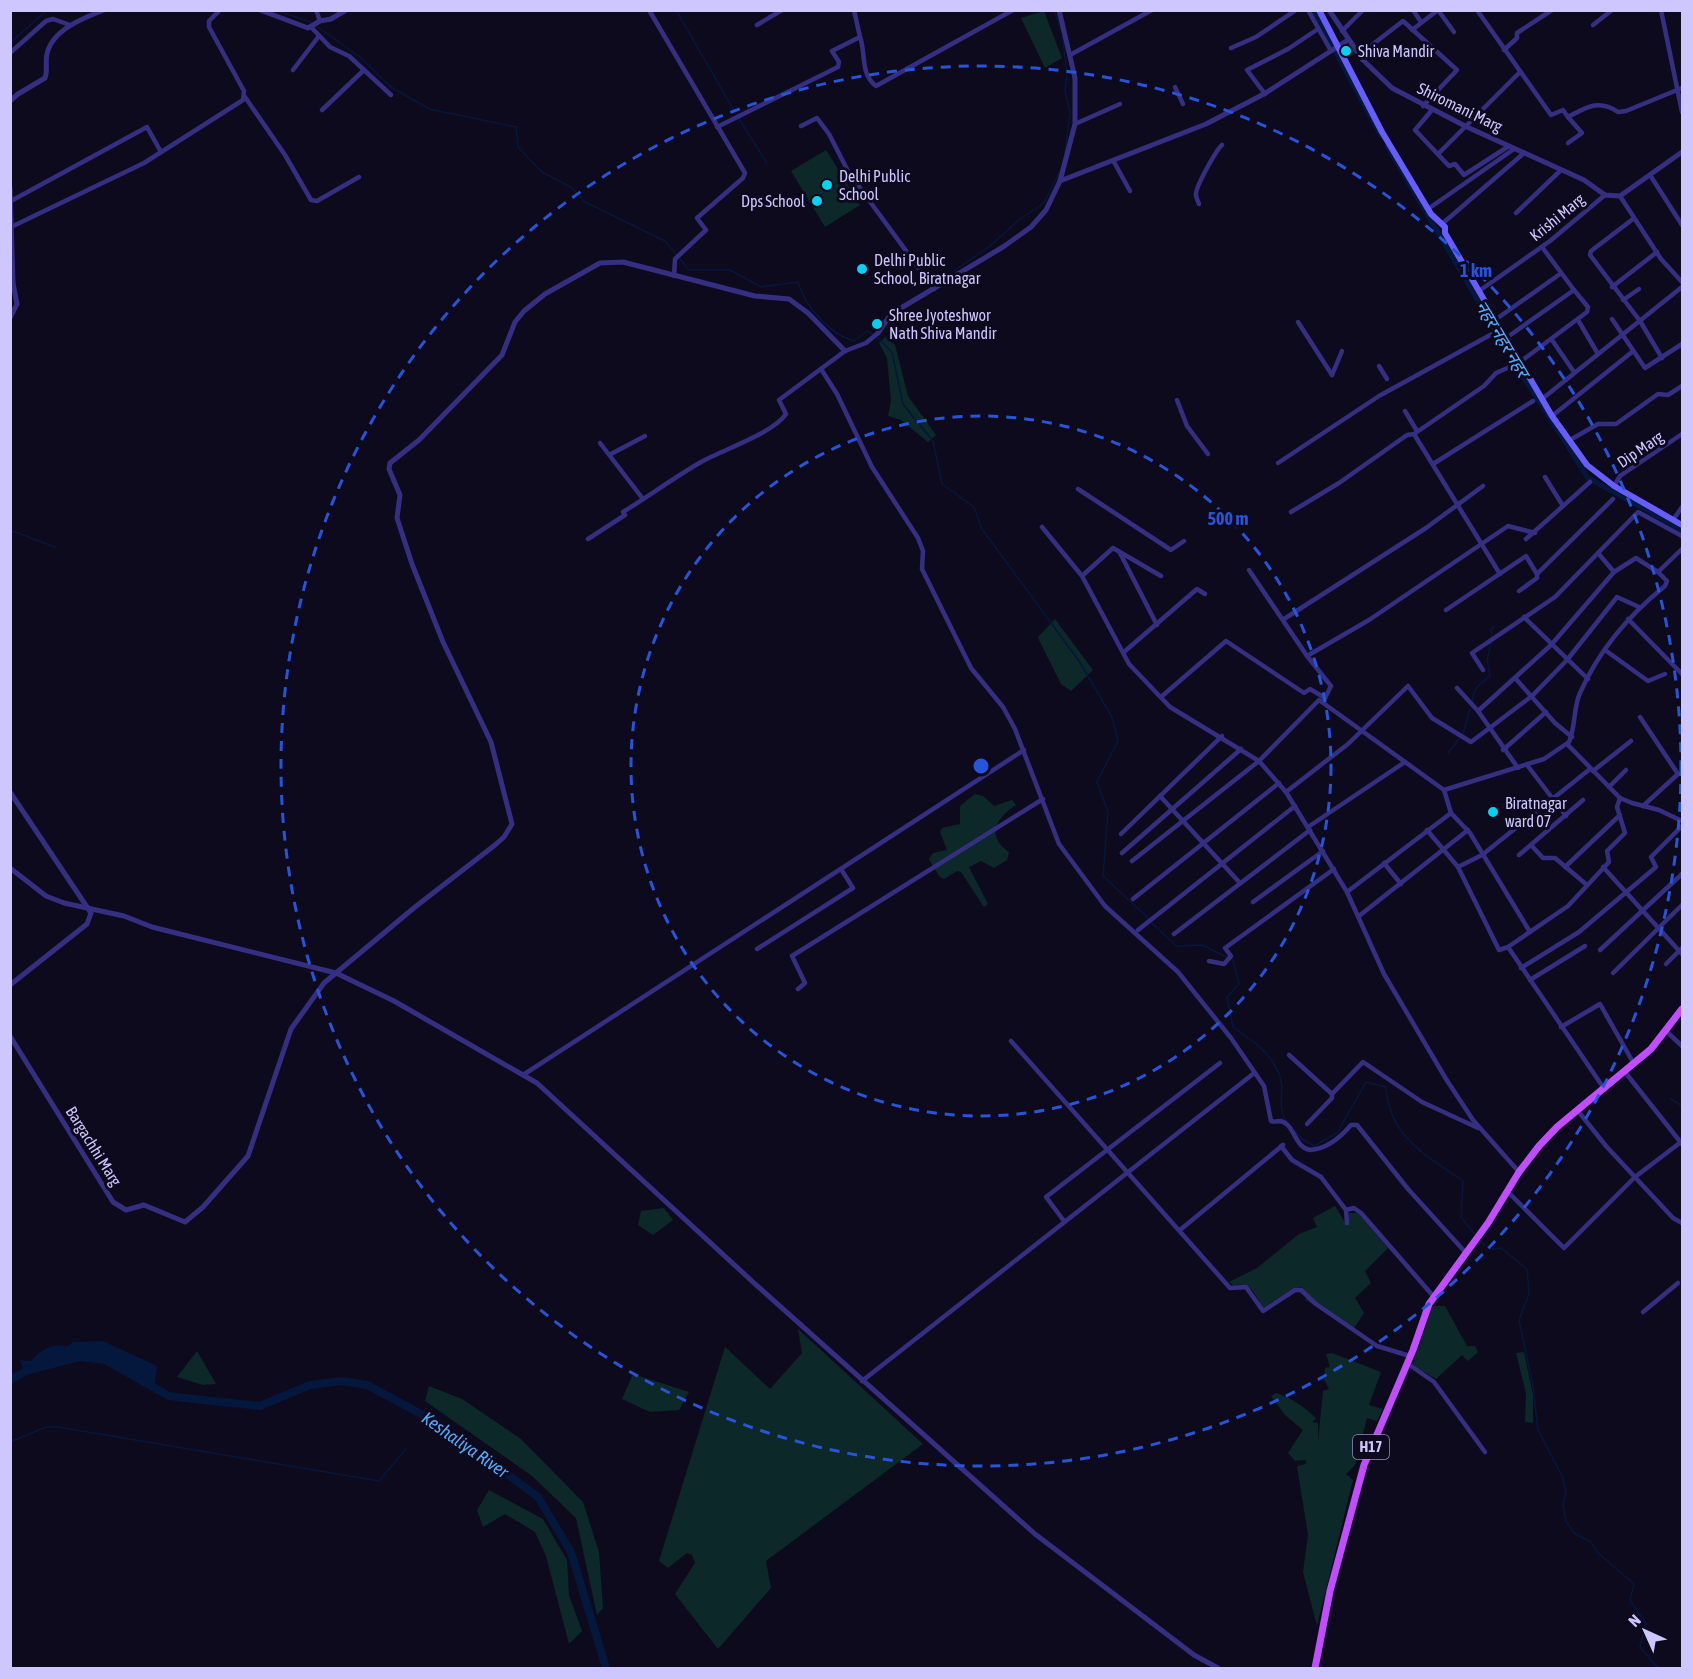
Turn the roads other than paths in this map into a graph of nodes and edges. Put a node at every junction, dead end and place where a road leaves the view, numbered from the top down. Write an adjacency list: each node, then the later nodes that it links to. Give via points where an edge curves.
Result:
1 (104, 10): 26 (street)
2 (220, 10): 50 (street, via 209,21 209,27 234,69)
3 (261, 10): 29 (street)
4 (316, 10): 24 (street)
5 (346, 10): 24 (street, via 332,20)
6 (649, 10): 61 (street)
7 (782, 10): 28 (street)
8 (854, 10): 35 (street)
9 (1013, 10): 35 (street, via 876,86 863,62)
10 (1059, 10): 41 (street)
11 (1152, 10): 41 (street)
12 (1296, 10): 37 (street, via 1256,37)
13 (1308, 10): 30 (street)
14 (1319, 10): 38 (main road)
15 (1329, 10): 32 (street, Shiromani Marg)
16 (1363, 10): 32 (street)
17 (1413, 10): 25 (street)
18 (1438, 10): 25 (street); 33 (street)
19 (1486, 10): 23 (street)
20 (1552, 10): 39 (street, via 1517,33 1517,38)
21 (1612, 10): 27 (street)
22 (1661, 10): 47 (street)
23 (1478, 12): 39 (street)
24 (319, 21): 29 (street)
25 (1421, 22): 31 (street)
26 (70, 25): 40 (street, via 46,21); 51 (street, via 50,47 45,78)
27 (1593, 25)
28 (757, 26)
29 (312, 27): 34 (street)
30 (1318, 28): 38 (street); 48 (street, via 1247,70)
31 (1412, 30): 42 (street, via 1403,21); 54 (street, via 1458,72)
32 (1342, 32): 36 (street, Shiromani Marg)
33 (1454, 32)
34 (319, 36): 43 (street); 44 (street)
35 (860, 37): 61 (street, via 832,51 838,67)
36 (1348, 40): 38 (street); 42 (street, Shiromani Marg)
37 (1231, 48)
38 (1335, 49): 48 (street); 81 (main road)
39 (1504, 50): 45 (street)
40 (10, 53)
41 (1070, 55): 59 (street, via 1075,78)
42 (1359, 55): 54 (street, Shiromani Marg, via 1381,80)
43 (293, 70)
44 (364, 70): 49 (street); 55 (street)
45 (1521, 72): 58 (street, via 1551,115 1563,110); 62 (street)
46 (1175, 87): 53 (street)
47 (1680, 89): 57 (street); 58 (street, via 1626,111 1596,104)
48 (1265, 94): 70 (street, via 1206,124)
49 (391, 95)
50 (245, 97): 66 (street); 73 (street, via 311,200 317,201)
51 (10, 101)
52 (1120, 104): 59 (street)
53 (1184, 104)
54 (1423, 106): 56 (street, Shiromani Marg)
55 (322, 110)
56 (1432, 110): 62 (street, Shiromani Marg); 69 (street, via 1415,130)
57 (1683, 112)
58 (1568, 117): 63 (street, via 1582,133)
59 (1075, 124): 74 (street)
60 (801, 126): 94 (street, via 817,118 849,173)
61 (717, 127): 90 (street, via 745,176 698,218 706,230 675,259)
62 (1467, 127): 65 (street, Shiromani Marg); 69 (street)
63 (1568, 143)
64 (1222, 145): 80 (street, via 1197,186)
65 (1511, 147): 68 (street, Shiromani Marg); 69 (street, via 1464,175); 81 (street)
66 (161, 152): 79 (street, via 147,127); 86 (street)
67 (1683, 152): 72 (street)
68 (1524, 153): 71 (street, Shiromani Marg); 84 (street)
69 (1438, 154)
70 (1114, 162): 74 (street); 76 (street)
71 (1561, 170): 77 (street, Shiromani Marg); 82 (street)
72 (1650, 175): 78 (street); 85 (street)
73 (359, 177)
74 (1060, 182): 94 (street, via 1047,210 1031,227)
75 (10, 188): 79 (street)
76 (1130, 191)
77 (1605, 195): 78 (street, Krishi Marg); 87 (street, Krishi Marg)
78 (1620, 196): 83 (street)
79 (11, 201): 86 (street)
80 (1199, 204)
81 (1428, 209): 84 (main road)
82 (1516, 213)
83 (1633, 219): 88 (street); 92 (street, via 1590,253)
84 (1442, 224): 97 (main road)
85 (1683, 225)
86 (11, 228): 99 (street, via 17,304)
87 (1542, 247): 89 (street); 97 (street, Krishi Marg)
88 (1657, 252): 91 (street); 92 (street)
89 (1560, 274): 96 (street); 101 (street)
90 (674, 276): 111 (street, via 755,296 789,299); 272 (street, via 612,261 600,263 545,294 515,322 502,355 419,440 390,463 400,495 397,518 412,564 443,642 491,742 512,824 495,846)
91 (1683, 282)
92 (1612, 287): 98 (street)
93 (1683, 287): 103 (street)
94 (934, 289): 107 (street, via 891,314)
95 (1639, 289): 98 (street)
96 (1574, 290): 102 (street, via 1589,310); 108 (street)
97 (1479, 291): 101 (main road)
98 (1623, 300): 103 (street)
99 (10, 318)
100 (1612, 319): 106 (street)
101 (1496, 320): 108 (main road)
102 (1578, 320): 109 (street); 114 (street)
103 (1640, 321): 106 (street); 115 (street)
104 (1298, 322): 112 (street, via 1332,375)
105 (1492, 334): 135 (street, via 1379,396)
106 (1622, 334): 113 (street); 114 (street)
107 (876, 335): 111 (street)
108 (1506, 338): 116 (main road)
109 (1552, 340): 116 (street); 120 (street)
110 (1683, 344): 115 (street)
111 (845, 351): 119 (street)
112 (1342, 351)
113 (1632, 352): 115 (street, via 1645,368); 127 (street)
114 (1598, 354): 120 (street)
115 (1662, 358)
116 (1521, 362): 123 (main road)
117 (1379, 366): 121 (street)
118 (1512, 366): 128 (street, via 1496,373 1484,386)
119 (822, 369): 142 (street, via 779,400 786,414 782,419); 199 (street, via 872,467 918,538 923,551 922,569 971,668 1003,707)
120 (1574, 372): 123 (street)
121 (1387, 379)
122 (1683, 386): 131 (street, via 1668,395 1658,394 1616,424 1598,424)
123 (1542, 399): 127 (main road)
124 (1177, 400): 134 (street, via 1187,426)
125 (1533, 401): 136 (street)
126 (1405, 411): 128 (street)
127 (1552, 416): 131 (main road)
128 (1416, 432): 136 (street); 147 (street)
129 (1683, 434): 140 (street, Dip Marg, via 1620,476)
130 (645, 436): 133 (street)
131 (1570, 440): 140 (main road, via 1587,465)
132 (600, 443): 133 (street)
133 (611, 454): 142 (street)
134 (1208, 454)
135 (1278, 463)
136 (1433, 464): 144 (street)
137 (1545, 477): 145 (street)
138 (1590, 482): 145 (street)
139 (1483, 486): 144 (street)
140 (1614, 486): 148 (main road)
141 (1078, 489): 155 (street, via 1171,550)
142 (643, 499): 153 (street)
143 (1613, 499): 164 (street)
144 (1458, 505): 156 (street); 172 (street)
145 (1563, 506): 151 (street)
146 (1683, 507): 148 (street)
147 (1291, 512)
148 (1673, 520): 149 (main road)
149 (1683, 525)
150 (1042, 527): 165 (street)
151 (1535, 533): 154 (street); 156 (street, via 1508,526)
152 (1683, 536): 159 (street, via 1638,512)
153 (588, 539)
154 (1526, 539)
155 (1184, 541)
156 (1480, 544): 163 (street); 178 (street, via 1369,620)
157 (1683, 549): 162 (street)
158 (1120, 553): 165 (street, via 1113,548); 166 (street); 174 (street)
159 (1598, 553): 161 (street); 171 (street, via 1555,597)
160 (1249, 570): 172 (street)
161 (1614, 572): 162 (street, via 1636,558); 175 (street)
162 (1658, 572): 169 (street, via 1666,581 1665,586)
163 (1500, 574): 164 (street, via 1526,556); 170 (street)
164 (1537, 574): 167 (street)
165 (1082, 576): 177 (street)
166 (1161, 576)
167 (1519, 591)
168 (1205, 594): 174 (street, via 1197,589)
169 (1639, 607): 173 (street); 179 (street, via 1617,597)
170 (1446, 610)
171 (1524, 617): 175 (street); 180 (street, via 1472,653)
172 (1284, 619): 178 (street)
173 (1628, 620): 176 (street); 182 (street)
174 (1157, 625): 177 (street)
175 (1551, 645): 179 (street); 183 (street)
176 (1605, 650): 181 (street, via 1648,681); 184 (street)
177 (1124, 652): 187 (street, via 1129,664)
178 (1307, 656): 188 (street, via 1331,686)
179 (1567, 660): 184 (street); 186 (street)
180 (1483, 670)
181 (1665, 674)
182 (1683, 674)
183 (1516, 679): 186 (street); 189 (street)
184 (1588, 680): 195 (street, via 1578,700)
185 (1457, 688): 189 (street)
186 (1532, 696): 190 (street); 192 (street)
187 (1161, 697): 188 (street, via 1226,641 1304,693 1310,689); 194 (street, via 1170,707)
188 (1323, 700): 193 (street); 201 (street)
189 (1478, 711): 192 (street)
190 (1546, 712): 195 (street); 200 (street)
191 (1640, 717): 207 (street)
192 (1490, 729): 193 (street, via 1471,742 1432,718 1407,686); 200 (street)
193 (1362, 731): 202 (street); 212 (street)
194 (1222, 736): 198 (street); 213 (street)
195 (1572, 737): 197 (street)
196 (1631, 741): 205 (street)
197 (1567, 744): 203 (street); 205 (street)
198 (1241, 749): 201 (street); 220 (street)
199 (1024, 750): 215 (street); 245 (street)
200 (1503, 750): 204 (street)
201 (1259, 760): 208 (street); 224 (street)
202 (1405, 762): 210 (street); 227 (street)
203 (1527, 765): 204 (street); 216 (street)
204 (1518, 768): 210 (street)
205 (1591, 770): 209 (street); 216 (street)
206 (1626, 770): 209 (street)
207 (1680, 772): 218 (street)
208 (1279, 783): 212 (street); 231 (street)
209 (1609, 787): 214 (street)
210 (1444, 790): 221 (street)
211 (10, 792): 256 (street)
212 (1286, 792): 219 (street)
213 (1160, 796): 220 (street); 230 (street)
214 (1620, 798): 218 (street); 222 (street)
215 (1043, 799): 275 (street, via 792,956 805,983); 286 (street, via 1059,844 1088,883 1121,922 1192,988 1241,1051)
216 (1553, 799): 223 (street); 236 (street)
217 (1583, 800): 223 (street)
218 (1643, 806): 225 (street)
219 (1295, 807): 227 (street); 239 (street)
220 (1173, 808): 224 (street); 235 (street)
221 (1451, 813): 228 (street); 229 (street)
222 (1620, 815): 242 (street); 243 (street, via 1625,833 1607,851 1610,860)
223 (1566, 816): 232 (street)
224 (1184, 821): 231 (street); 238 (street)
225 (1683, 821)
226 (1683, 826): 252 (street, via 1652,857 1656,867)
227 (1309, 828): 234 (street); 248 (street)
228 (1427, 830): 233 (street); 240 (street)
229 (1468, 830): 233 (street); 236 (street)
230 (1121, 834)
231 (1203, 842): 239 (street); 253 (street)
232 (1531, 845): 237 (street); 242 (street, via 1544,858 1552,857)
233 (1445, 850): 241 (street); 249 (street)
234 (1323, 851): 246 (street); 254 (street)
235 (1122, 853)
236 (1482, 855): 241 (street); 261 (street)
237 (1519, 855)
238 (1132, 861)
239 (1222, 863): 248 (street); 260 (street)
240 (1384, 863): 249 (street); 251 (street)
241 (1458, 867): 264 (street, via 1499,950)
242 (1565, 867): 250 (street)
243 (1603, 867): 250 (street); 252 (street)
244 (10, 868): 256 (street, via 46,896)
245 (841, 869): 265 (street, via 853,888); 287 (street)
246 (1334, 869): 251 (street); 268 (street, via 1225,948 1228,959 1224,964)
247 (1683, 874): 257 (street)
248 (1240, 883): 262 (street)
249 (1401, 884): 258 (street)
250 (1587, 885): 261 (street, via 1568,906)
251 (1347, 892): 258 (street)
252 (1626, 892): 257 (street); 270 (street, via 1579,932)
253 (1133, 899)
254 (1253, 902)
255 (1683, 906): 259 (street)
256 (88, 909): 272 (street); 274 (street, via 91,914 87,924)
257 (1642, 910): 259 (street); 266 (street)
258 (1359, 916): 292 (street, via 1384,974)
259 (1660, 929): 267 (street); 271 (street)
260 (1138, 930)
261 (1530, 932): 264 (street)
262 (1174, 934)
263 (1585, 945): 273 (street)
264 (1508, 947): 270 (street)
265 (758, 949)
266 (1600, 950)
267 (1682, 951): 269 (street)
268 (1209, 961)
269 (1666, 964)
270 (1521, 968): 273 (street)
271 (1614, 973)
272 (336, 974): 279 (street, Bargachhi Marg, via 309,1001 291,1029 248,1156 185,1222 144,1205 126,1210 113,1202); 287 (street, via 394,1001)
273 (1530, 980): 277 (street)
274 (10, 985)
275 (798, 989)
276 (1683, 1009): 278 (main road, H17)
277 (1561, 1028): 284 (street, via 1600,1004); 288 (street)
278 (1665, 1030): 281 (street); 284 (main road, H17)
279 (10, 1036)
280 (1011, 1041): 294 (street)
281 (1683, 1046)
282 (1289, 1055): 289 (street)
283 (1220, 1063): 294 (street)
284 (1634, 1064): 285 (main road, H17)
285 (1625, 1072): 288 (main road, H17); 293 (street)
286 (1253, 1074): 295 (street); 304 (street, via 1259,1076 1264,1086 1271,1121 1288,1126 1305,1150 1323,1148 1351,1125 1357,1125)
287 (524, 1075): 309 (street)
288 (1605, 1090): 290 (main road, H17)
289 (1332, 1094): 291 (street); 292 (street, via 1363,1062 1422,1102)
290 (1578, 1111): 296 (main road, H17, via 1549,1134); 297 (street)
291 (1307, 1124)
292 (1480, 1129): 296 (street)
293 (1682, 1143): 297 (street)
294 (1107, 1149): 295 (street); 300 (street, via 1046,1197)
295 (1127, 1171): 300 (street); 303 (street)
296 (1519, 1172): 298 (main road, H17)
297 (1635, 1177): 298 (street, via 1563,1248); 302 (street, via 1673,1218)
298 (1507, 1191): 304 (main road, H17)
299 (1346, 1210): 301 (street); 303 (street, via 1328,1183 1292,1161 1282,1145); 306 (street, via 1354,1208 1361,1213)
300 (1064, 1221): 309 (street)
301 (1347, 1223)
302 (1683, 1223)
303 (1180, 1230): 308 (street, via 1230,1288 1246,1287 1261,1311 1301,1290 1377,1346)
304 (1466, 1252): 306 (main road, H17)
305 (1678, 1283): 307 (street)
306 (1434, 1297): 308 (main road, H17)
307 (1643, 1312)
308 (1409, 1360): 310 (street, via 1434,1382); 312 (main road, H17, via 1364,1465 1330,1591)
309 (862, 1381): 311 (street, via 1035,1534 1194,1655)
310 (1485, 1452)
311 (1218, 1668)
312 (1315, 1668)

